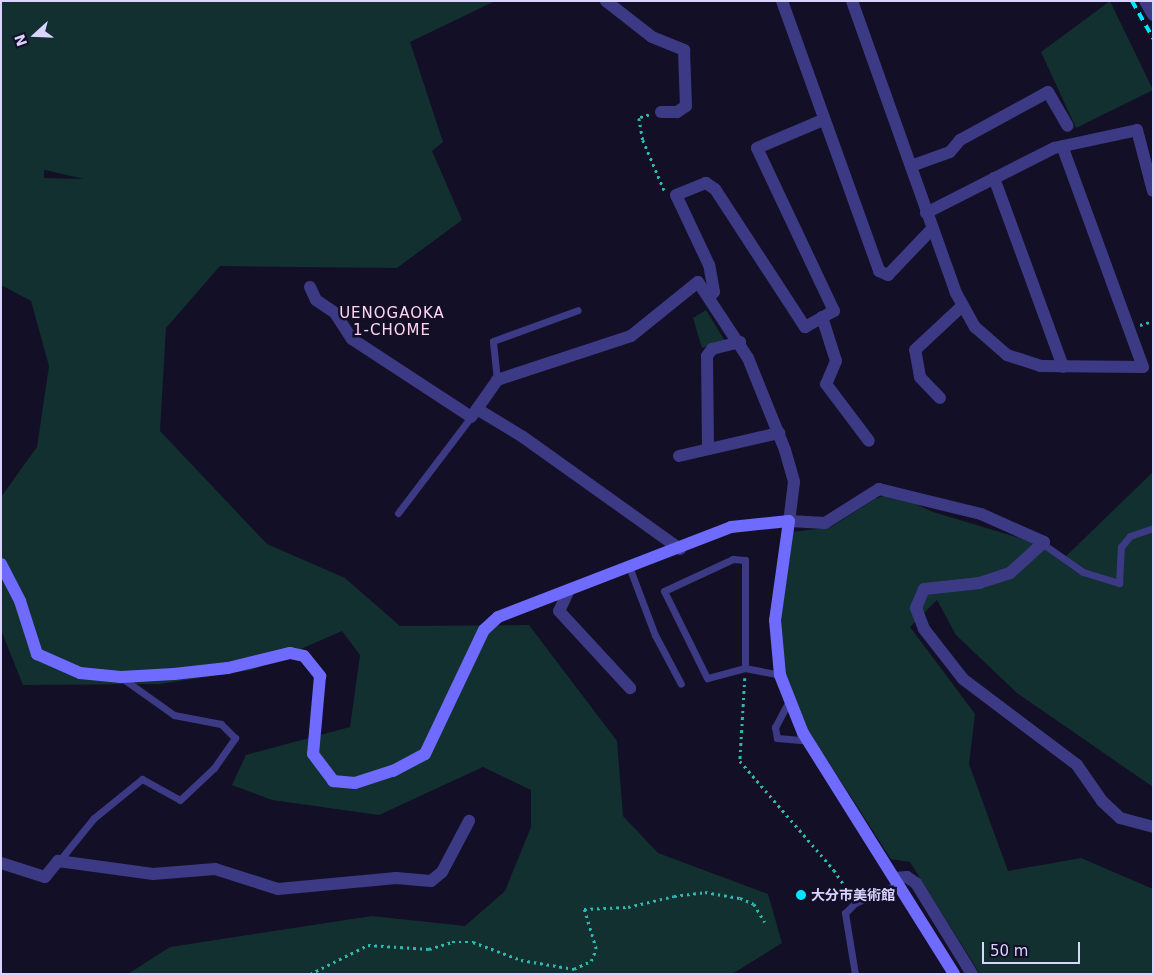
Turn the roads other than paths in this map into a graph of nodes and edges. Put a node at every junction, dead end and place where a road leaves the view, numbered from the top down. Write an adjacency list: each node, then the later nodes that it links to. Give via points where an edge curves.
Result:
1 (606, 1): 6 (street, via 652,38 684,50 686,106 677,112)
2 (782, 1): 7 (street)
3 (852, 1): 10 (street)
4 (1145, 1): 5 (street)
5 (1153, 15)
6 (661, 112)
7 (822, 120): 14 (street, via 879,272 888,275); 19 (street, via 757,148 834,311)
8 (1068, 126): 10 (street, via 1048,92 960,140 950,152)
9 (1062, 146): 11 (street); 12 (street, via 1136,130); 21 (street, via 1143,367)
10 (910, 166): 13 (street)
11 (994, 178): 13 (street); 21 (street)
12 (1153, 191)
13 (926, 213): 14 (street)
14 (932, 230): 17 (street)
15 (310, 287): 24 (street, via 316,300 335,314 352,339)
16 (709, 297): 19 (street, via 714,292 709,265 676,195 706,183 715,188 806,327); 20 (street); 22 (street, via 698,282 631,336)
17 (962, 306): 21 (street, via 983,336 1007,355 1040,366); 23 (street, via 915,350 920,377)
18 (578, 310): 22 (lane, via 494,341)
19 (822, 317): 26 (street, via 836,361 826,384)
20 (740, 342): 25 (street); 27 (street, via 712,349 707,356)
21 (1063, 367)
22 (497, 380): 24 (street)
23 (940, 398)
24 (474, 413): 29 (lane); 33 (street)
25 (779, 433): 27 (street); 30 (street, via 794,482)
26 (869, 441)
27 (708, 449): 28 (street)
28 (679, 456)
29 (398, 514)
30 (789, 521): 32 (street, via 825,523 880,489 981,514 1037,537); 33 (street, via 731,528); 38 (street, via 775,620)
31 (1153, 528): 32 (lane, via 1130,536 1121,547 1119,583 1083,572)
32 (1043, 544): 45 (street, via 1010,573 980,583 924,589 916,608 924,628 963,680 1077,765 1102,802 1120,818)
33 (680, 549): 35 (street)
34 (1, 564): 39 (street, via 20,601 37,654 80,673)
35 (630, 569): 36 (street); 40 (lane, via 655,635)
36 (568, 592): 39 (street, via 490,623 425,754 393,772 356,783 334,781 313,754 320,676 304,656 290,652 220,669); 41 (street, via 559,611)
37 (746, 668): 37 (lane, via 745,560 733,558 664,591 707,678); 38 (lane)
38 (780, 675): 42 (street)
39 (121, 677): 46 (lane, via 174,715 221,724 235,738 214,768 180,800 142,779 94,818)
40 (681, 684)
41 (630, 688)
42 (789, 700): 43 (street); 43 (lane, via 775,726 776,738)
43 (809, 741): 48 (street)
44 (469, 821): 46 (street, via 442,872 431,881 396,878 278,890 216,870 153,874)
45 (1153, 827)
46 (58, 862): 47 (street, via 45,877)
47 (1, 863)
48 (897, 881): 49 (lane, via 855,903 846,913 844,926); 50 (street); 51 (street, via 907,877 916,883)
49 (855, 974)
50 (954, 974)
51 (972, 974)

